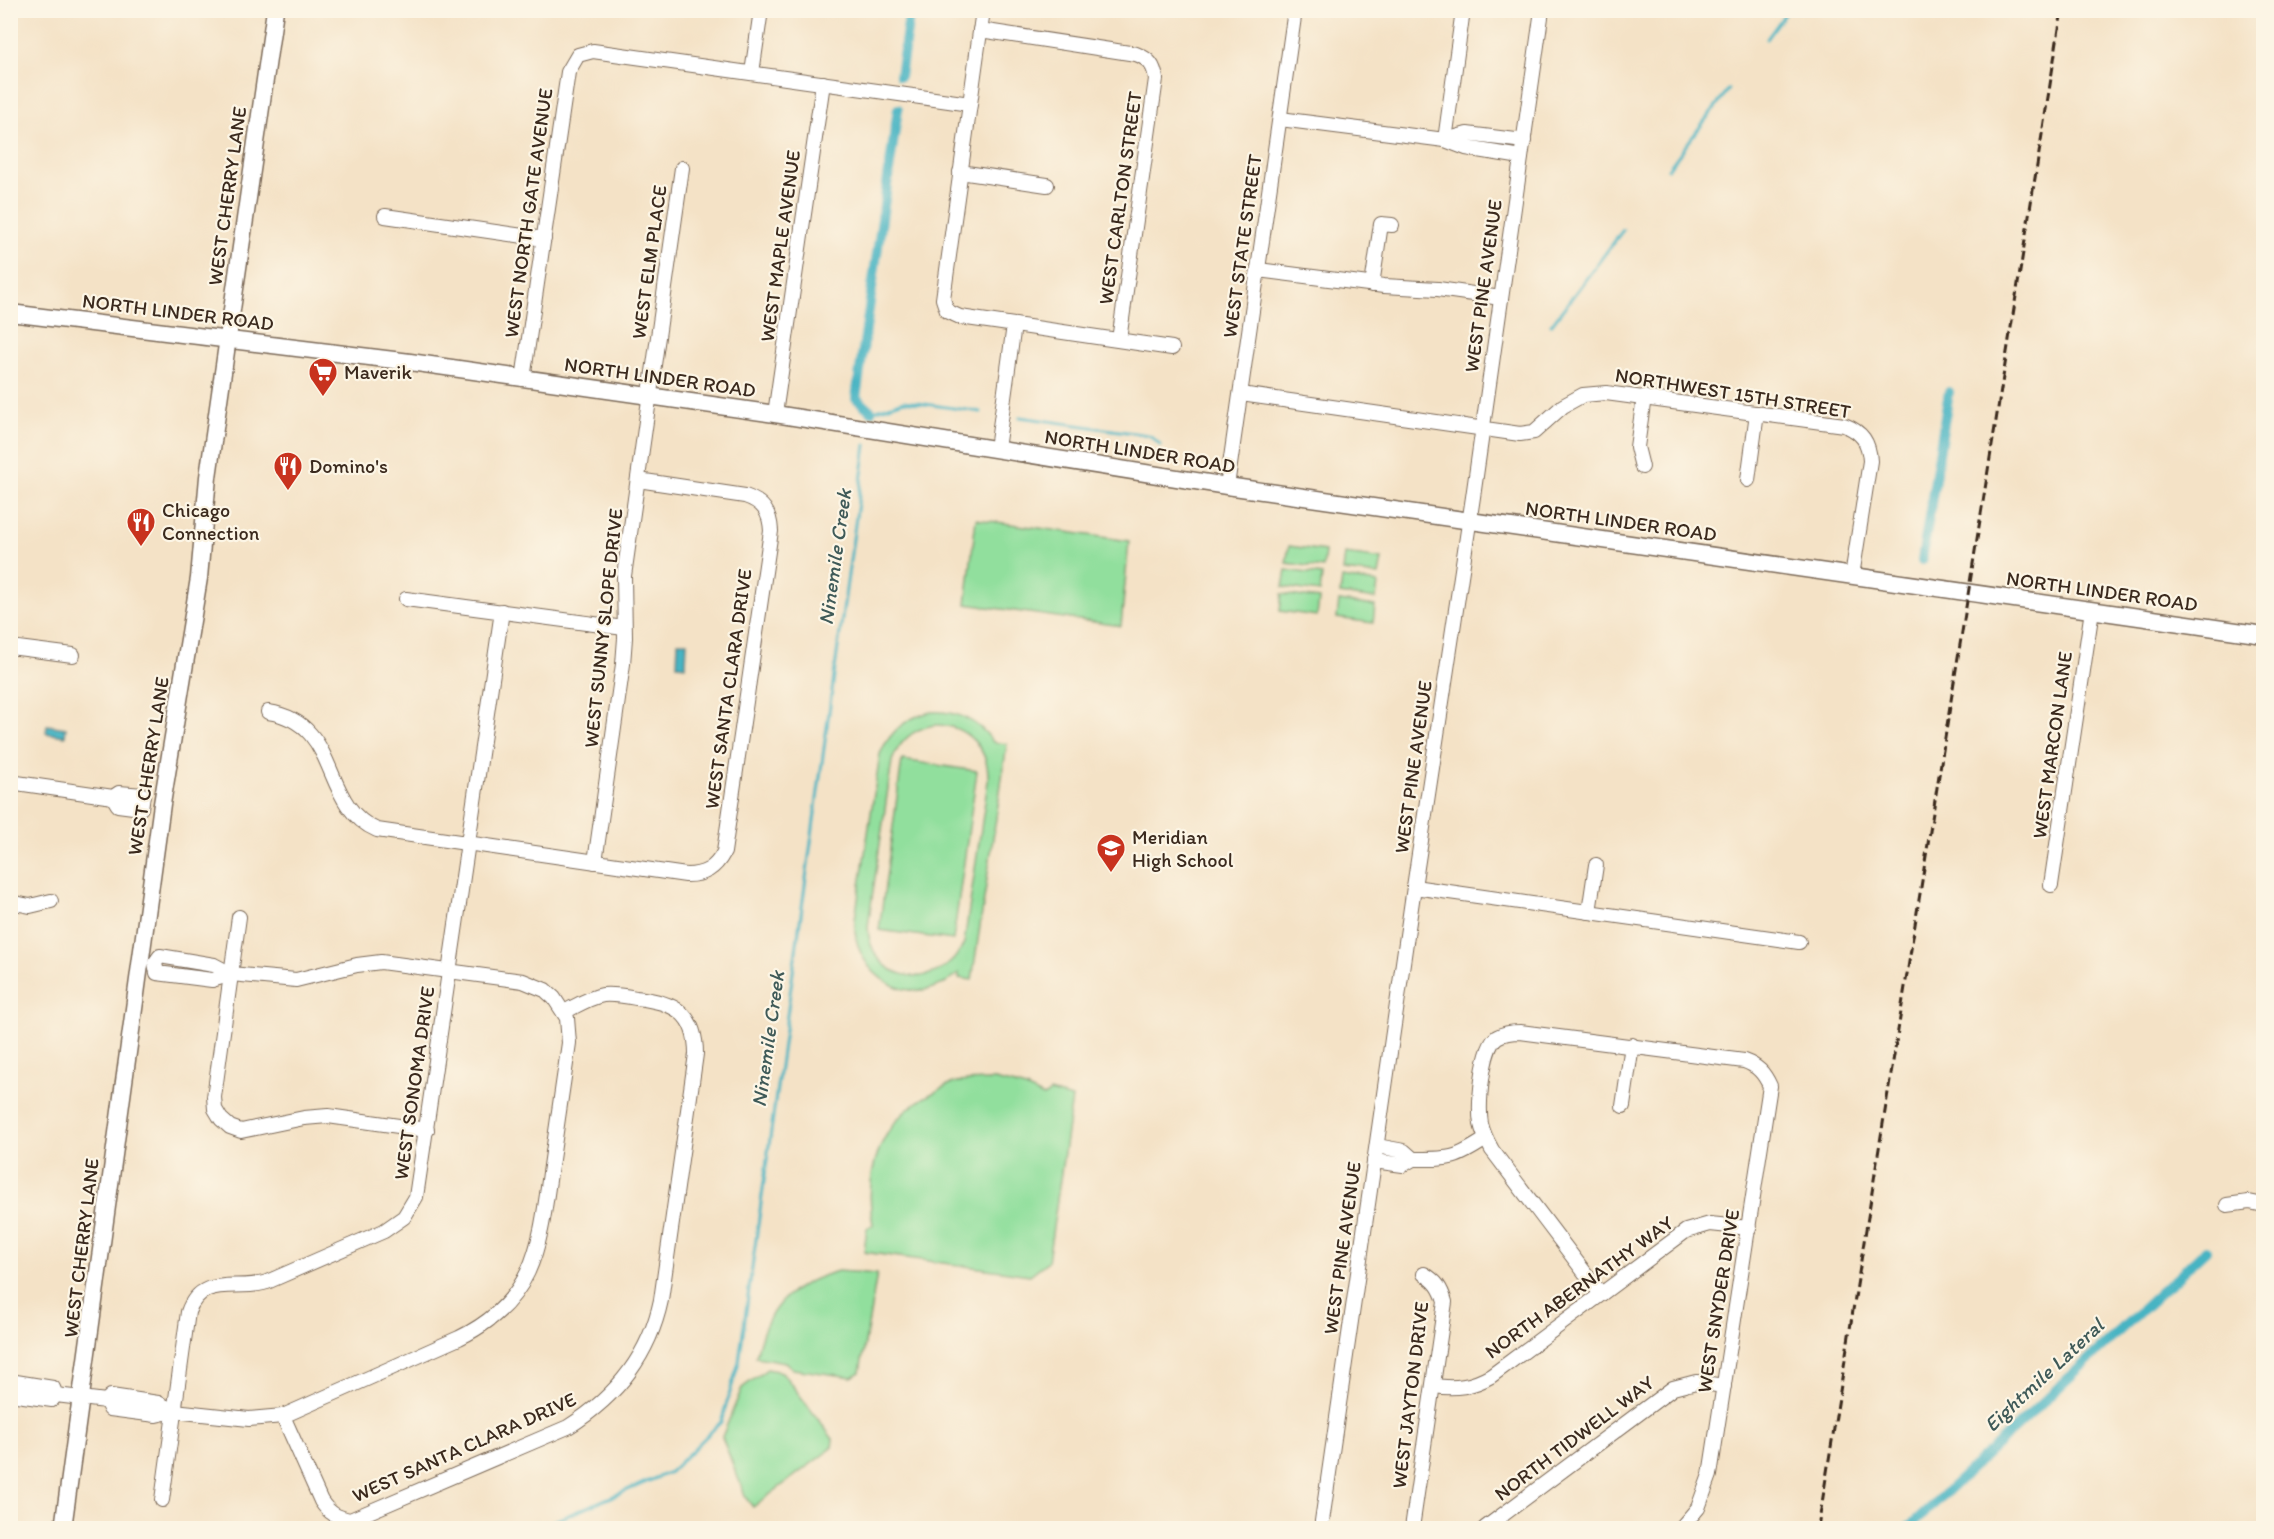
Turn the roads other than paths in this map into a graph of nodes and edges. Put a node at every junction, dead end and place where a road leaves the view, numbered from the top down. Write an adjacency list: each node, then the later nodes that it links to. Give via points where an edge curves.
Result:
1 (275, 10): 26 (main road, WEST CHERRY LANE)
2 (761, 10): 8 (street)
3 (983, 10): 7 (street)
4 (1295, 10): 11 (street, WEST STATE STREET)
5 (1463, 10): 12 (street)
6 (1542, 10): 13 (street, WEST PINE AVENUE)
7 (981, 30): 10 (street); 27 (street, WEST CARLTON STREET, via 1136,54 1151,62 1156,79)
8 (752, 73): 9 (street); 20 (street, WEST NORTH GATE AVENUE, via 592,51 578,55 568,72)
9 (823, 83): 10 (street); 34 (street, WEST MAPLE AVENUE)
10 (970, 104): 16 (street)
11 (1280, 119): 12 (street); 21 (street, WEST STATE STREET)
12 (1445, 140): 13 (street, via 1467,134); 14 (street)
13 (1524, 141): 14 (street, WEST PINE AVENUE)
14 (1521, 157): 23 (street, WEST PINE AVENUE)
15 (682, 168): 32 (street, WEST ELM PLACE)
16 (960, 172): 17 (street); 25 (street, via 942,299 947,311 960,317)
17 (1047, 185)
18 (385, 216): 20 (street)
19 (1392, 225): 22 (street, via 1381,224)
20 (544, 239): 29 (street, WEST NORTH GATE AVENUE)
21 (1258, 270): 22 (street); 30 (street, WEST STATE STREET)
22 (1372, 285): 23 (street)
23 (1501, 298): 35 (street, WEST PINE AVENUE)
24 (10, 313): 26 (main road, NORTH LINDER ROAD)
25 (1014, 325): 27 (street); 36 (street)
26 (227, 340): 29 (main road, NORTH LINDER ROAD, via 380,357); 52 (main road, WEST CHERRY LANE, via 199,578)
27 (1119, 340): 28 (street)
28 (1172, 348)
29 (523, 379): 32 (main road, NORTH LINDER ROAD)
30 (1241, 394): 35 (street, NORTHWEST 15TH STREET); 40 (street, WEST STATE STREET)
31 (1644, 397): 33 (street, NORTHWEST 15TH STREET); 35 (street, NORTHWEST 15TH STREET, via 1583,395 1563,406 1536,437); 37 (street, via 1637,447)
32 (650, 398): 34 (main road, NORTH LINDER ROAD); 38 (street, WEST SUNNY SLOPE DRIVE)
33 (1757, 413): 39 (street); 42 (street, NORTHWEST 15TH STREET, via 1844,425 1864,438 1870,461)
34 (775, 414): 36 (main road, NORTH LINDER ROAD)
35 (1482, 428): 41 (street, WEST PINE AVENUE)
36 (997, 449): 40 (main road, NORTH LINDER ROAD)
37 (1642, 467)
38 (638, 480): 46 (street, WEST SUNNY SLOPE DRIVE, via 624,576); 54 (street, WEST SANTA CLARA DRIVE, via 756,500 765,508 771,531 724,852 709,871 686,876)
39 (1748, 480)
40 (1227, 486): 41 (main road, NORTH LINDER ROAD)
41 (1469, 521): 42 (main road, NORTH LINDER ROAD); 57 (street, WEST PINE AVENUE)
42 (1852, 576): 44 (main road, NORTH LINDER ROAD)
43 (406, 599): 45 (street)
44 (2092, 610): 47 (main road, NORTH LINDER ROAD); 56 (street, WEST MARCON LANE)
45 (502, 611): 46 (street); 53 (street, WEST SONOMA DRIVE)
46 (624, 628): 54 (street, WEST SUNNY SLOPE DRIVE, via 623,664)
47 (2264, 635)
48 (10, 646): 49 (street)
49 (73, 655)
50 (268, 712): 53 (street, via 302,724 328,762 348,809 366,826 376,831)
51 (10, 782): 52 (street, via 113,797 118,805 141,808 143,801)
52 (162, 804): 63 (main road, WEST CHERRY LANE)
53 (468, 844): 54 (street); 64 (street, WEST SONOMA DRIVE)
54 (595, 862)
55 (1596, 865): 60 (street)
56 (2051, 885)
57 (1414, 887): 60 (street); 71 (street, WEST PINE AVENUE)
58 (51, 901): 59 (street, via 30,906)
59 (10, 902)
60 (1589, 912): 62 (street)
61 (239, 916): 65 (street)
62 (1799, 942)
63 (148, 962): 65 (street, via 160,956 214,965); 82 (main road, WEST CHERRY LANE)
64 (450, 971): 65 (street, via 381,962 296,980); 66 (street, via 535,984 554,998); 69 (street, WEST SONOMA DRIVE)
65 (231, 975): 69 (street, via 214,1097 215,1109 230,1127 241,1131 328,1116)
66 (564, 1012): 84 (street, via 569,1042 541,1236 523,1282 500,1311 470,1333); 84 (street, WEST SANTA CLARA DRIVE, via 611,994 668,1004 687,1018 696,1040 661,1300 650,1336 626,1379 589,1414 568,1427 350,1520 338,1518 321,1501)
67 (1632, 1046): 68 (street); 70 (street, via 1520,1032 1497,1038 1486,1056 1480,1103); 76 (street, WEST SNYDER DRIVE, via 1744,1061 1765,1074 1770,1086)
68 (1623, 1106)
69 (427, 1130): 83 (street, WEST SONOMA DRIVE, via 416,1197 395,1225 267,1282 255,1286 211,1286 200,1292 188,1312)
70 (1486, 1139): 72 (street, via 1450,1159); 78 (street)
71 (1377, 1146): 72 (street, via 1404,1150); 73 (street, WEST PINE AVENUE)
72 (1413, 1159): 73 (street, via 1403,1165)
73 (1374, 1161): 87 (street, WEST PINE AVENUE)
74 (2264, 1204): 75 (street)
75 (2227, 1205)
76 (1749, 1228): 78 (street, NORTH ABERNATHY WAY, via 1710,1224 1686,1231); 80 (street, WEST SNYDER DRIVE)
77 (1424, 1274): 79 (street, WEST JAYTON DRIVE, via 1442,1290 1445,1302)
78 (1601, 1294): 79 (street, NORTH ABERNATHY WAY, via 1481,1382 1457,1388)
79 (1434, 1386): 88 (street, WEST JAYTON DRIVE)
80 (1724, 1386): 89 (street, NORTH TIDWELL WAY, via 1696,1382 1673,1388); 90 (street, WEST SNYDER DRIVE, via 1707,1486 1698,1508)
81 (11, 1388): 82 (street, via 16,1383 53,1388 56,1395)
82 (82, 1398): 83 (street, via 106,1401 111,1396 158,1403); 86 (main road, WEST CHERRY LANE)
83 (174, 1410): 84 (street, via 261,1420); 85 (street)
84 (283, 1416)
85 (162, 1500)
86 (63, 1528)
87 (1321, 1528)
88 (1412, 1528)
89 (1485, 1528)
90 (1682, 1528)

